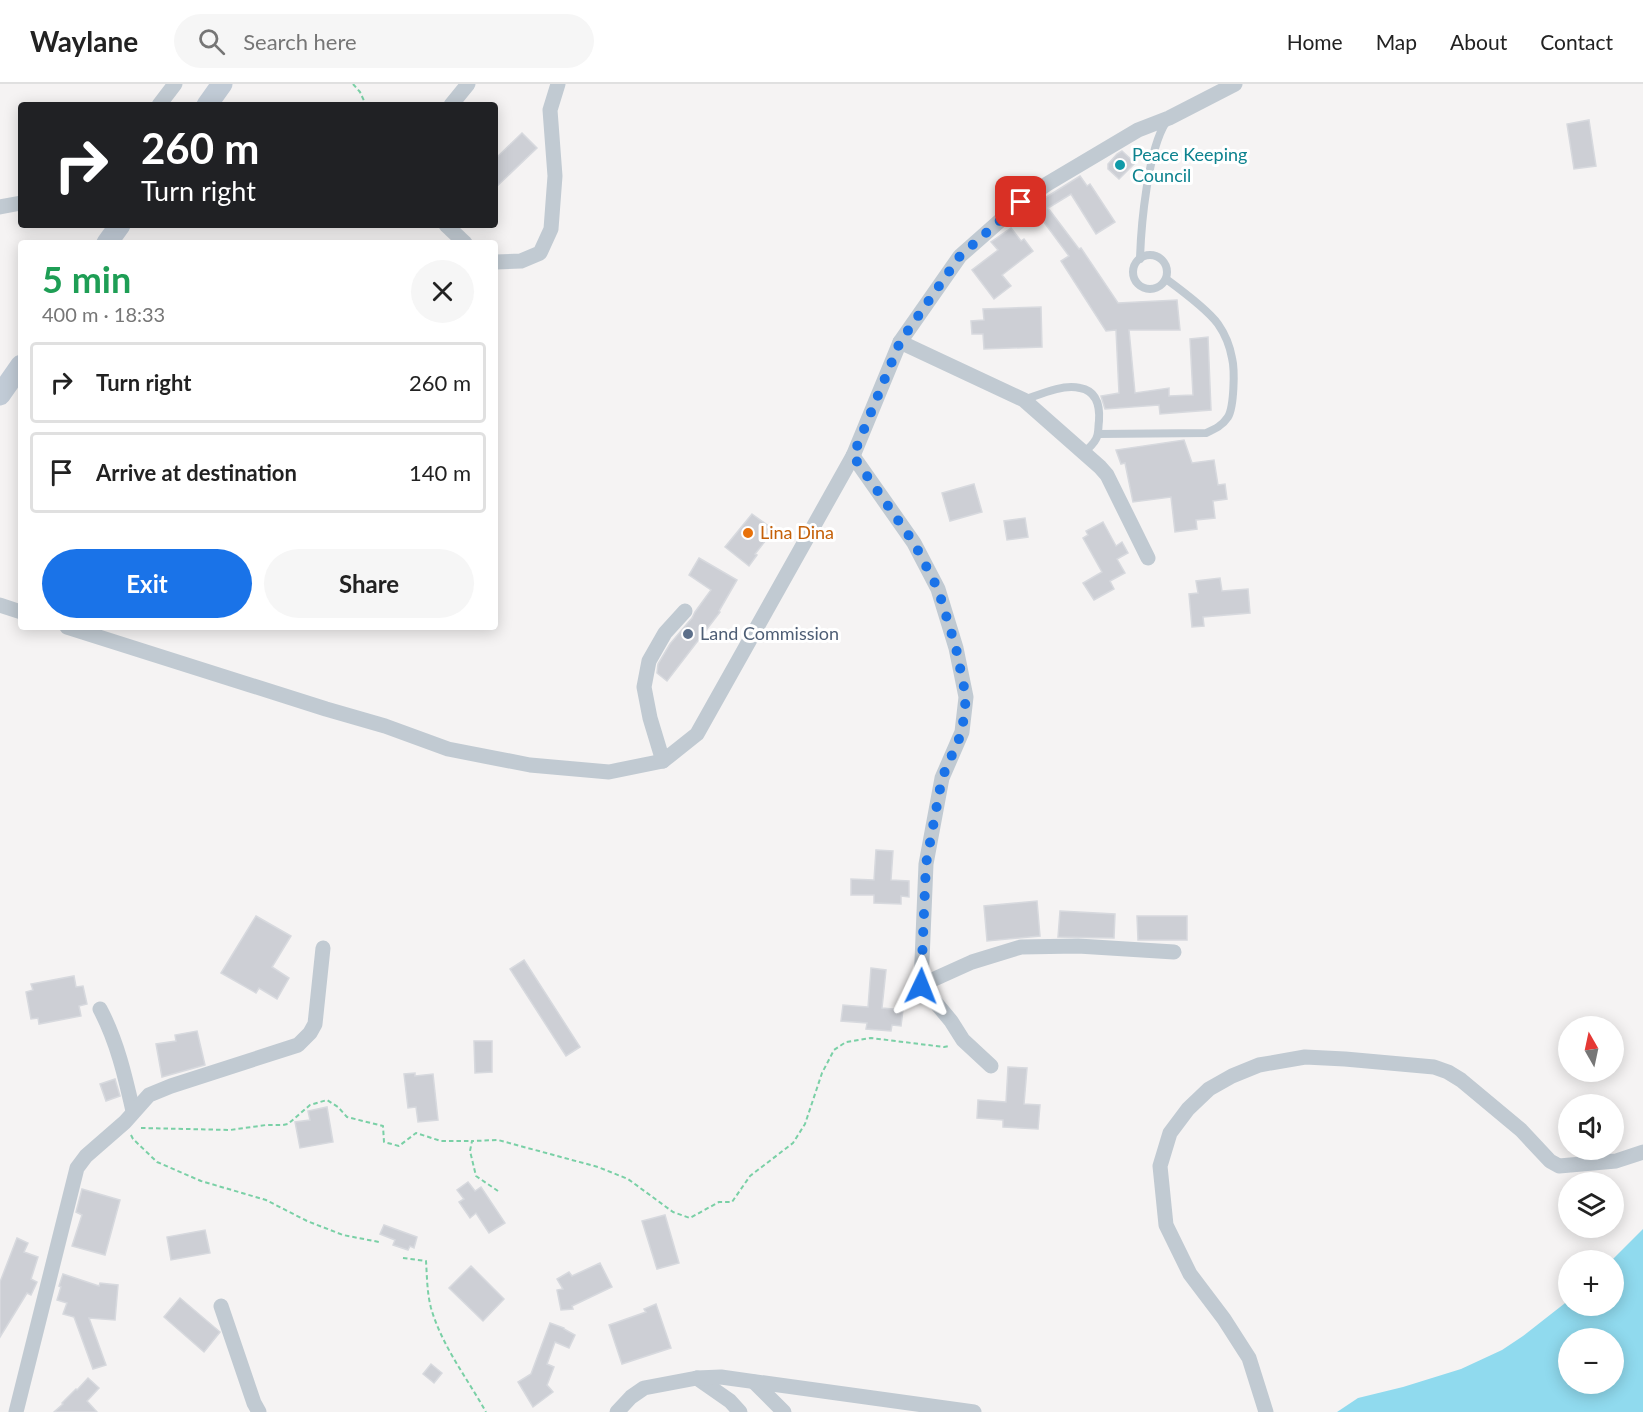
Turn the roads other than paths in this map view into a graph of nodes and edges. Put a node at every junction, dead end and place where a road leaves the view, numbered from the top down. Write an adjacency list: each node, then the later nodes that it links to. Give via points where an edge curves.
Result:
1 (174, 84): 6 (street)
2 (222, 84): 7 (street)
3 (468, 84): 8 (street)
4 (558, 84): 15 (street, via 550,110 555,176 551,229 540,253 520,261)
5 (1235, 84): 9 (street)
6 (161, 102)
7 (209, 102)
8 (453, 102)
9 (1169, 118): 14 (lane, via 1161,130 1149,178); 17 (street, via 1109,146 1021,202 960,256)
10 (18, 204): 11 (street)
11 (0, 207)
12 (449, 228): 13 (street)
13 (462, 240)
14 (1140, 259): 16 (lane, via 1157,257 1164,262); 16 (lane, via 1133,275 1143,288 1160,286)
15 (498, 262)
16 (1166, 279): 21 (lane, via 1217,323 1227,341 1233,360 1233,407 1221,427 1206,433)
17 (900, 342): 20 (street); 23 (street)
18 (18, 369): 19 (street)
19 (0, 395)
20 (1024, 400): 21 (lane, via 1071,387 1090,392 1098,404); 22 (street)
21 (1098, 434): 22 (lane)
22 (1083, 453): 24 (street, via 1107,475)
23 (853, 456): 29 (street, via 697,734); 32 (street, via 914,543 938,589 966,697 962,732 942,778 926,864)
24 (1148, 558)
25 (0, 605): 26 (street)
26 (18, 611)
27 (685, 611): 29 (street, via 665,633 649,661 644,687)
28 (76, 630): 29 (street, via 448,749 530,765 609,772)
29 (663, 761)
30 (323, 948): 35 (street, via 315,1024 298,1045 149,1095)
31 (1174, 952): 32 (street, via 1021,947 972,962)
32 (921, 986): 34 (street, via 963,1040)
33 (100, 1009): 35 (street, via 125,1072)
34 (991, 1066)
35 (129, 1116): 40 (street, via 77,1168)
36 (1643, 1152): 46 (street, via 1616,1161 1559,1166 1461,1080 1434,1067 1305,1057 1259,1065 1209,1089 1188,1108 1170,1133 1160,1166 1166,1224 1190,1274 1249,1358)
37 (221, 1306): 41 (street)
38 (697, 1378): 39 (street); 42 (street, via 644,1388); 43 (street)
39 (754, 1382): 44 (street); 45 (street)
40 (16, 1412)
41 (259, 1412)
42 (617, 1412)
43 (740, 1412)
44 (784, 1412)
45 (974, 1412)
46 (1266, 1412)

